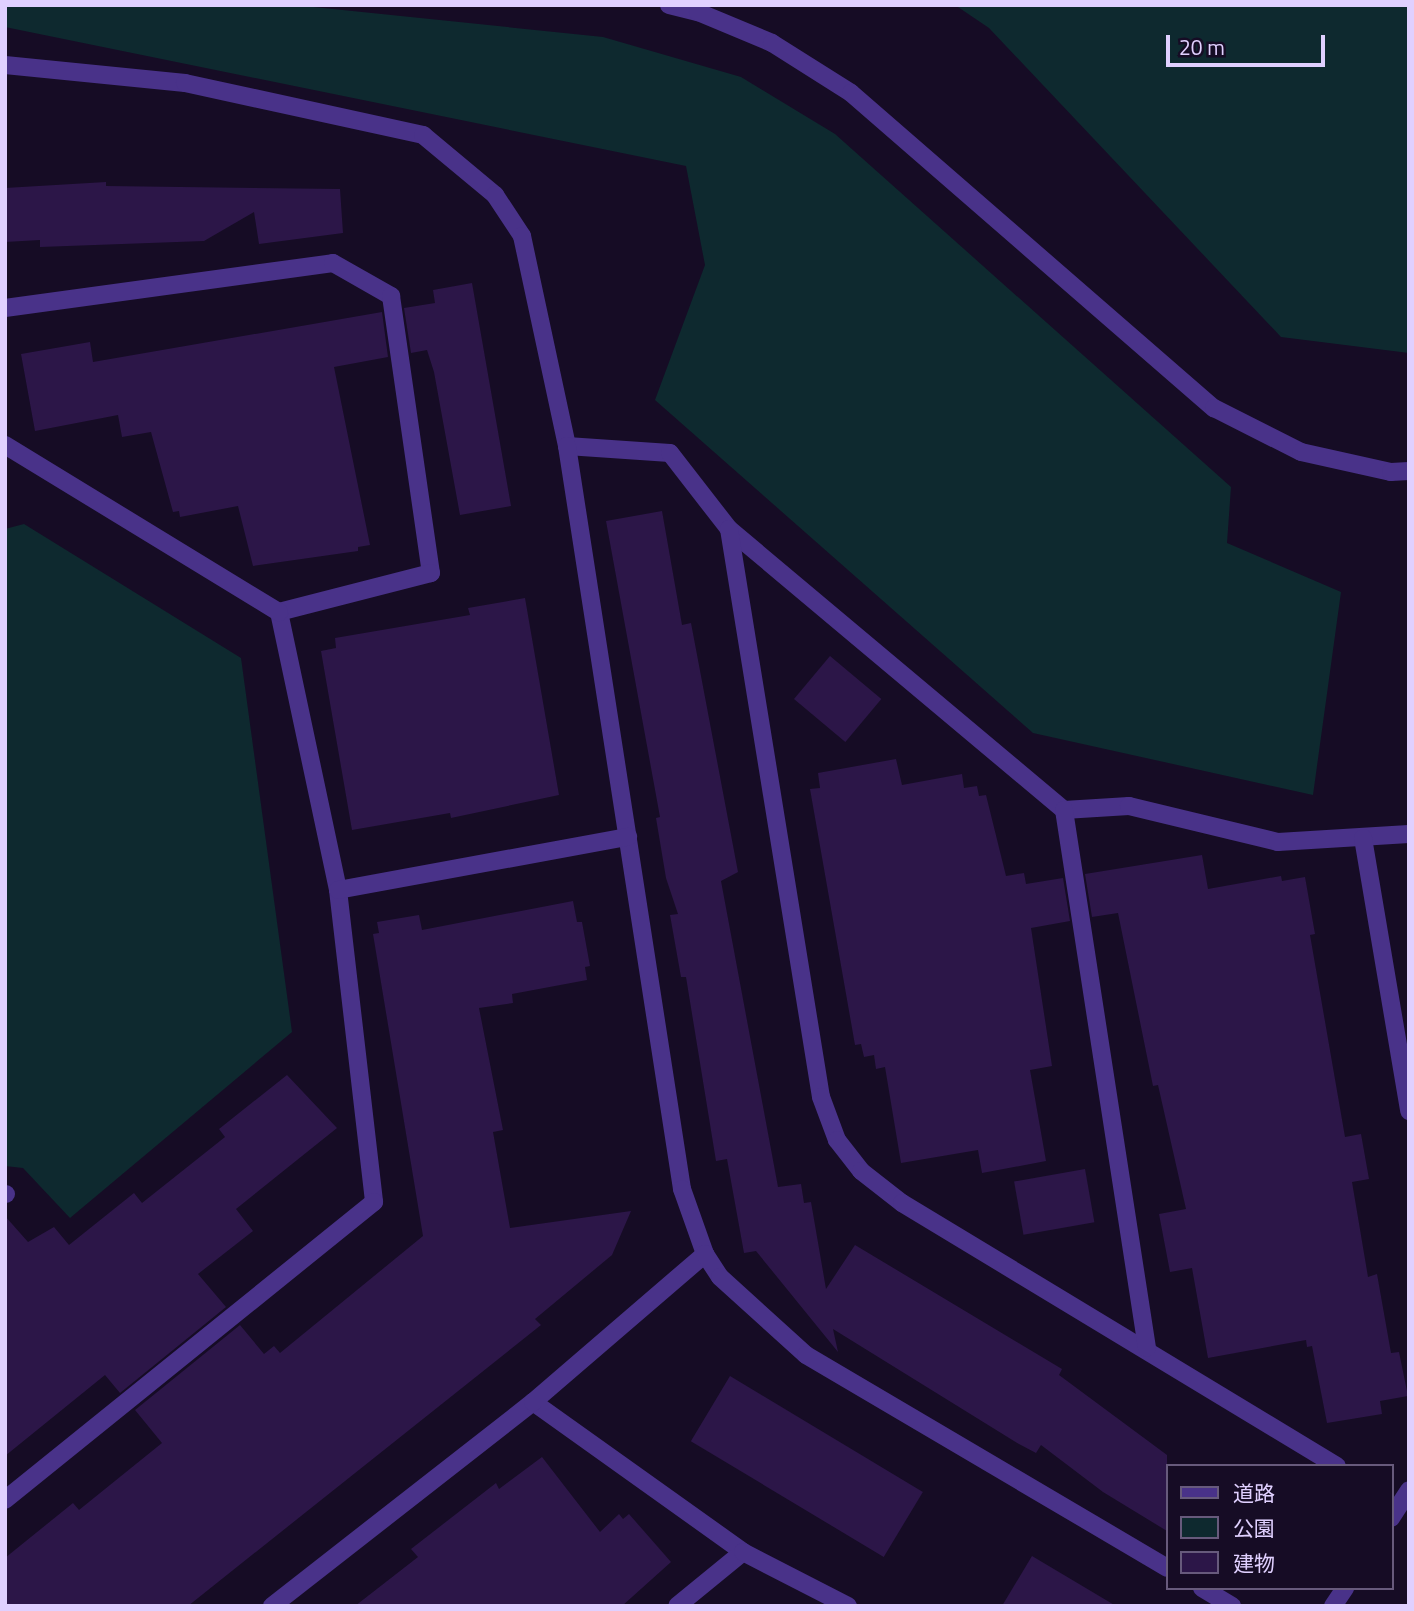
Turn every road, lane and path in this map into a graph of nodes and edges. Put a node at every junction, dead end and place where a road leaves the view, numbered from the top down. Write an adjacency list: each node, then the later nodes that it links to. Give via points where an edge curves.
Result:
1 (669, 5): 6 (street, via 772,43 851,93 1214,408 1301,452 1391,472)
2 (5, 65): 5 (street, via 185,83 424,135 495,195 522,236)
3 (5, 308): 8 (street, via 333,263 391,296 431,573)
4 (5, 445): 8 (street)
5 (567, 446): 7 (street, via 670,453); 11 (street)
6 (1409, 471)
7 (729, 529): 9 (street); 16 (street, via 821,1097 837,1140 861,1171 902,1203)
8 (279, 612): 13 (street)
9 (1064, 810): 12 (street, via 1129,806 1278,842); 16 (street)
10 (1409, 834): 12 (street)
11 (628, 837): 13 (street); 15 (street, via 682,1189)
12 (1363, 838): 14 (street)
13 (338, 890): 19 (street, via 374,1202)
14 (1409, 1111)
15 (705, 1254): 17 (street); 21 (street, via 720,1277 806,1355)
16 (1147, 1348): 18 (street)
17 (533, 1402): 20 (street); 24 (street)
18 (1334, 1464)
19 (5, 1500)
20 (743, 1552): 25 (street); 26 (street)
21 (1166, 1567)
22 (1205, 1590): 27 (street)
23 (1344, 1590): 28 (street)
24 (272, 1606)
25 (677, 1606)
26 (848, 1606)
27 (1231, 1606)
28 (1333, 1606)

